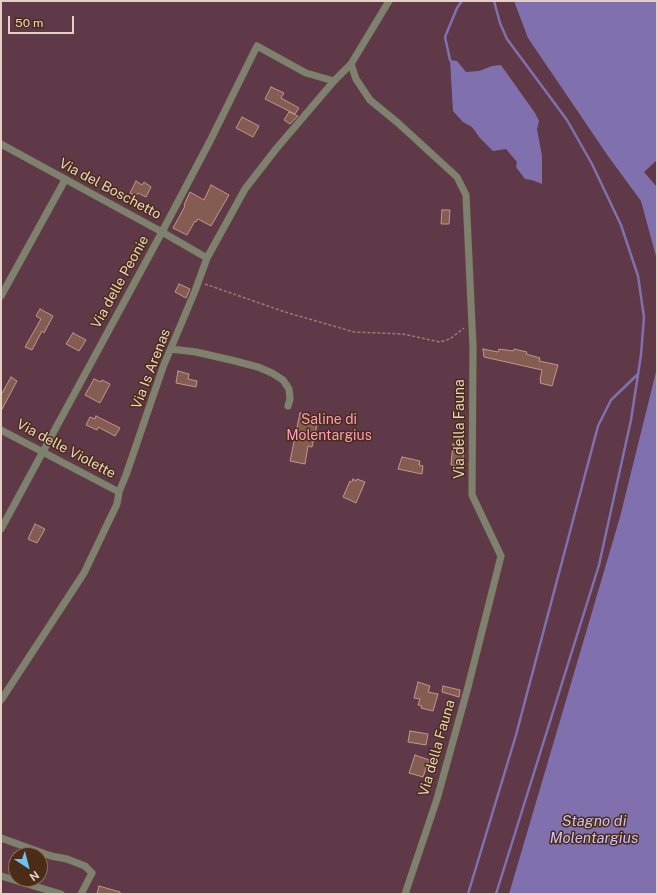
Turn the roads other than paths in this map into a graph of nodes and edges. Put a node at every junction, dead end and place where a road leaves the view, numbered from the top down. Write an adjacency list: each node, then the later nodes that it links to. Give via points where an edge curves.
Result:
1 (389, 1): 2 (street)
2 (351, 64): 3 (street, Via Is Arenas); 20 (street, Via della Fauna, via 356,79 370,100 457,177 466,195 472,328 472,495 501,556 441,784)
3 (334, 81): 6 (street, Via delle Peonie, via 306,72 256,46); 7 (street, Via Is Arenas, via 245,189)
4 (1, 144): 5 (street, Via del Boschetto)
5 (65, 180): 6 (street, Via del Boschetto); 8 (street)
6 (162, 232): 7 (street, Via del Boschetto); 12 (street, Via delle Peonie)
7 (207, 258): 9 (street, Via Is Arenas)
8 (1, 296)
9 (171, 349): 10 (street, via 231,360 272,373 283,380 290,389); 13 (street, Via Is Arenas)
10 (288, 406)
11 (1, 430): 12 (street, Via delle Violette)
12 (42, 452): 13 (street, Via delle Violette); 14 (street, Via delle Peonie)
13 (119, 492): 15 (street, Via Is Arenas, via 117,504 84,573)
14 (1, 529)
15 (1, 700)
16 (1, 838): 19 (street, via 85,866 92,873)
17 (1, 876): 18 (street)
18 (61, 894)
19 (82, 894)
20 (405, 894)

